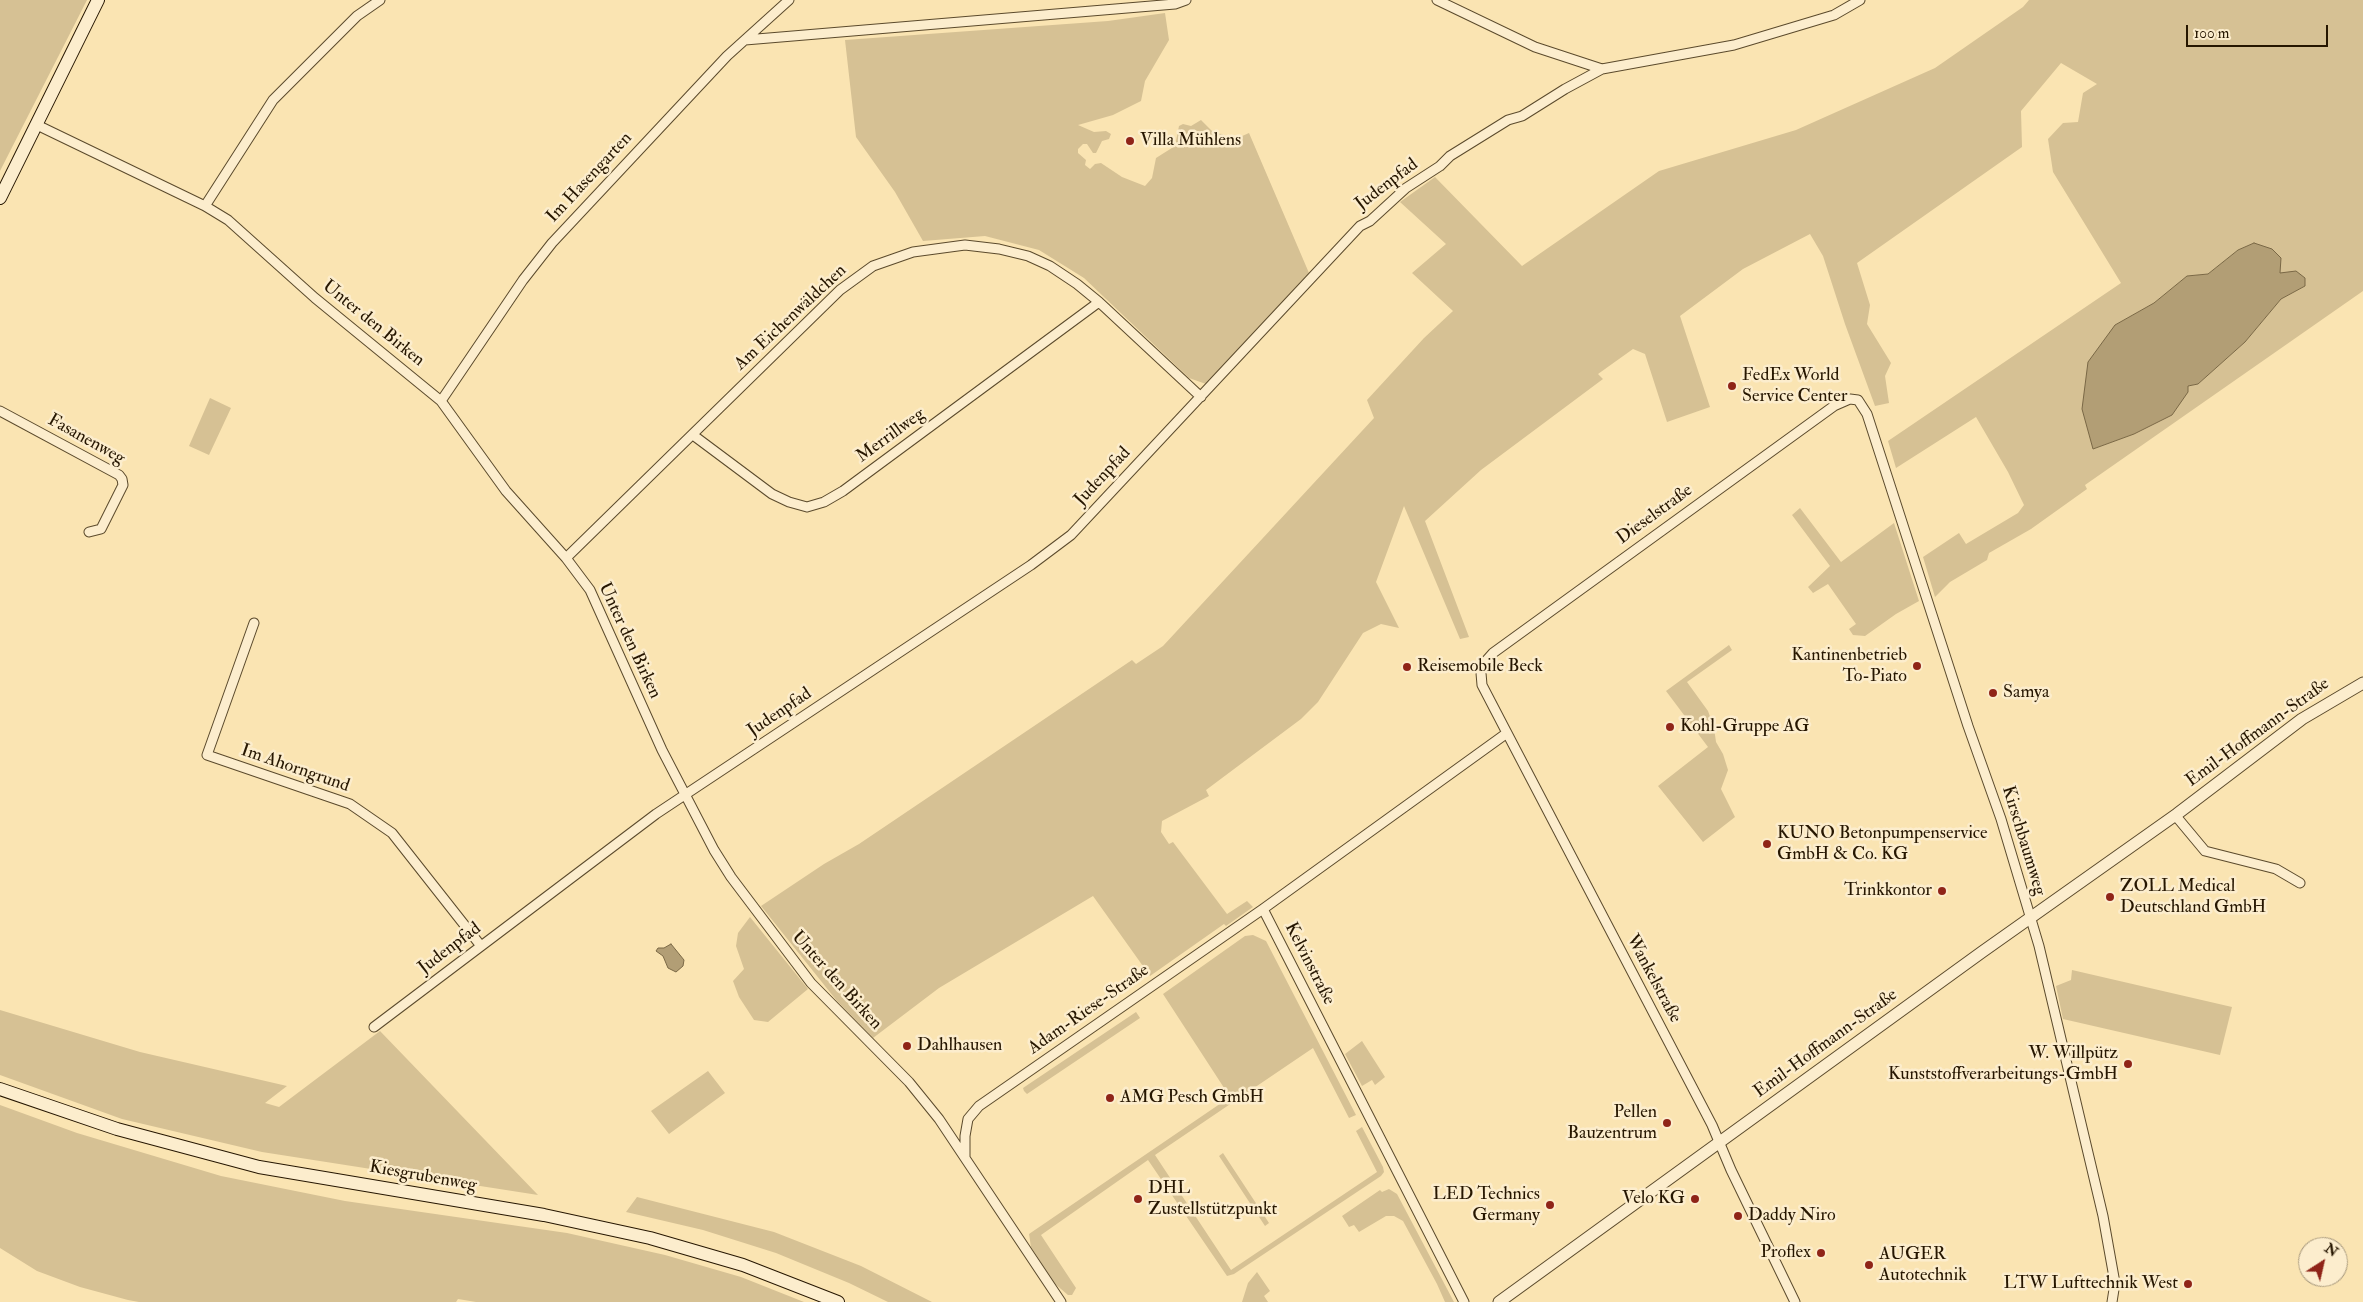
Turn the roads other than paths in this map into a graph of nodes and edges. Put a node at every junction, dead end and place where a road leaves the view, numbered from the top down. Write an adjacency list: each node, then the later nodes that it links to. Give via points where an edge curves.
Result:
1 (98, 0): 9 (main road)
2 (380, 0): 11 (street, via 357,16 272,100)
3 (789, 0): 7 (street, Im Hasengarten)
4 (1186, 0): 7 (street, via 1175,4)
5 (1437, 0): 8 (street, via 1535,47)
6 (1860, 0): 8 (street, Judenpfad, via 1834,15 1734,45)
7 (745, 40): 15 (street, Im Hasengarten, via 547,249)
8 (1602, 69): 13 (street, Judenpfad, via 1464,147 1390,201 1370,221 1360,226)
9 (36, 125): 10 (main road); 11 (street, Unter den Birken)
10 (0, 198)
11 (205, 206): 15 (street, Unter den Birken, via 249,237 315,298)
12 (1099, 302): 13 (street, Am Eichenwäldchen); 17 (street, Am Eichenwäldchen, via 1050,266 1028,256 999,249 949,246 892,258 840,290); 17 (street, Merrillweg, via 824,502 807,506 772,494)
13 (1201, 396): 24 (street, Judenpfad, via 1071,534 1026,568)
14 (1858, 400): 21 (street, Dieselstraße, via 1850,399 1834,406 1767,454 1493,653); 28 (street, Kirschbaumweg, via 1867,414 2001,819)
15 (441, 401): 19 (street, Unter den Birken, via 506,491)
16 (0, 411): 18 (street, Fasanenweg, via 122,479 123,486 102,529)
17 (693, 435): 19 (street, Am Eichenwäldchen)
18 (89, 532)
19 (566, 558): 24 (street, Unter den Birken, via 590,590 644,712)
20 (254, 623): 29 (street, Im Ahorngrund, via 207,755 350,804 392,832)
21 (1481, 673): 23 (street, Wankelstraße, via 1482,685)
22 (2363, 683): 25 (street, Emil-Hoffmann-Straße, via 2302,719)
23 (1507, 733): 27 (street, Kelvinstraße); 32 (street, Wankelstraße)
24 (687, 794): 29 (street, Judenpfad); 33 (street, Unter den Birken, via 718,857 775,936 811,983 909,1082)
25 (2175, 815): 26 (street, via 2205,852 2276,869); 28 (street, Emil-Hoffmann-Straße)
26 (2300, 883)
27 (1263, 909): 33 (street, Adam-Riese-Straße, via 979,1106 968,1119); 36 (street, Kelvinstraße)
28 (2030, 920): 32 (street, Emil-Hoffmann-Straße); 39 (street, Kirschbaumweg, via 2104,1216 2116,1283)
29 (481, 946): 30 (street, Judenpfad)
30 (374, 1027)
31 (0, 1089): 34 (main road, Kiesgrubenweg, via 116,1129 259,1167 544,1215 650,1238 743,1265)
32 (1721, 1143): 37 (street, Emil-Hoffmann-Straße); 38 (street, Wankelstraße)
33 (965, 1157): 35 (street, Unter den Birken)
34 (838, 1302)
35 (1062, 1302)
36 (1464, 1302)
37 (1499, 1302)
38 (1795, 1302)
39 (2112, 1302)

